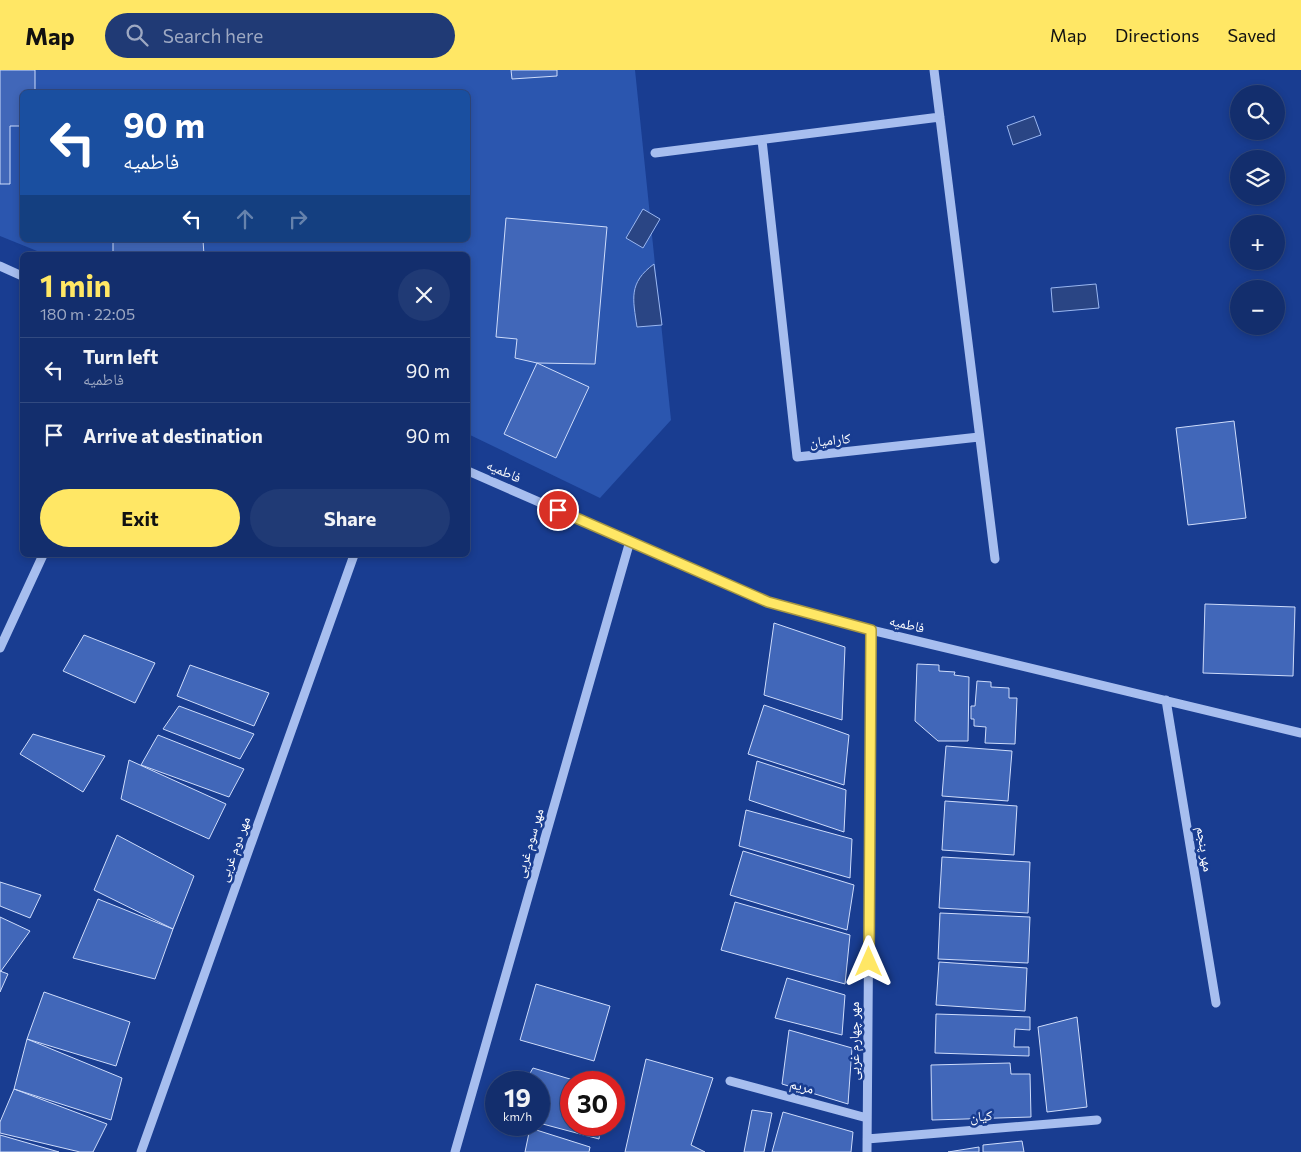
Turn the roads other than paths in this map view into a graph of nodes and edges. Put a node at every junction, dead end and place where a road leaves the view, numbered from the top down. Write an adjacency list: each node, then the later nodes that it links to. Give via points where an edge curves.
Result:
1 (934, 70): 2 (street)
2 (940, 117): 3 (street); 7 (street)
3 (762, 140): 4 (street); 7 (street, کارامیان, via 797,457)
4 (656, 154)
5 (0, 266): 6 (street)
6 (20, 275)
7 (979, 437): 12 (street)
8 (470, 472): 9 (street, فاطمیه)
9 (630, 541): 13 (street, فاطمیه, via 768,602); 23 (street, مهر سوم غربی)
10 (42, 557): 14 (street)
11 (353, 557): 22 (street, مهر دوم غربی)
12 (995, 558)
13 (871, 630): 15 (street, فاطمیه); 19 (street, مهر چهارم غربی)
14 (0, 648)
15 (1166, 700): 16 (street, فاطمیه); 17 (street, مهر پنجم)
16 (1301, 732)
17 (1216, 1003)
18 (730, 1081): 19 (street, مریم)
19 (867, 1118): 21 (street, مهر چهارم غربی)
20 (1097, 1120): 21 (street, کیان)
21 (867, 1139): 24 (street, مهر چهارم غربی)
22 (141, 1152)
23 (455, 1152)
24 (867, 1152)

